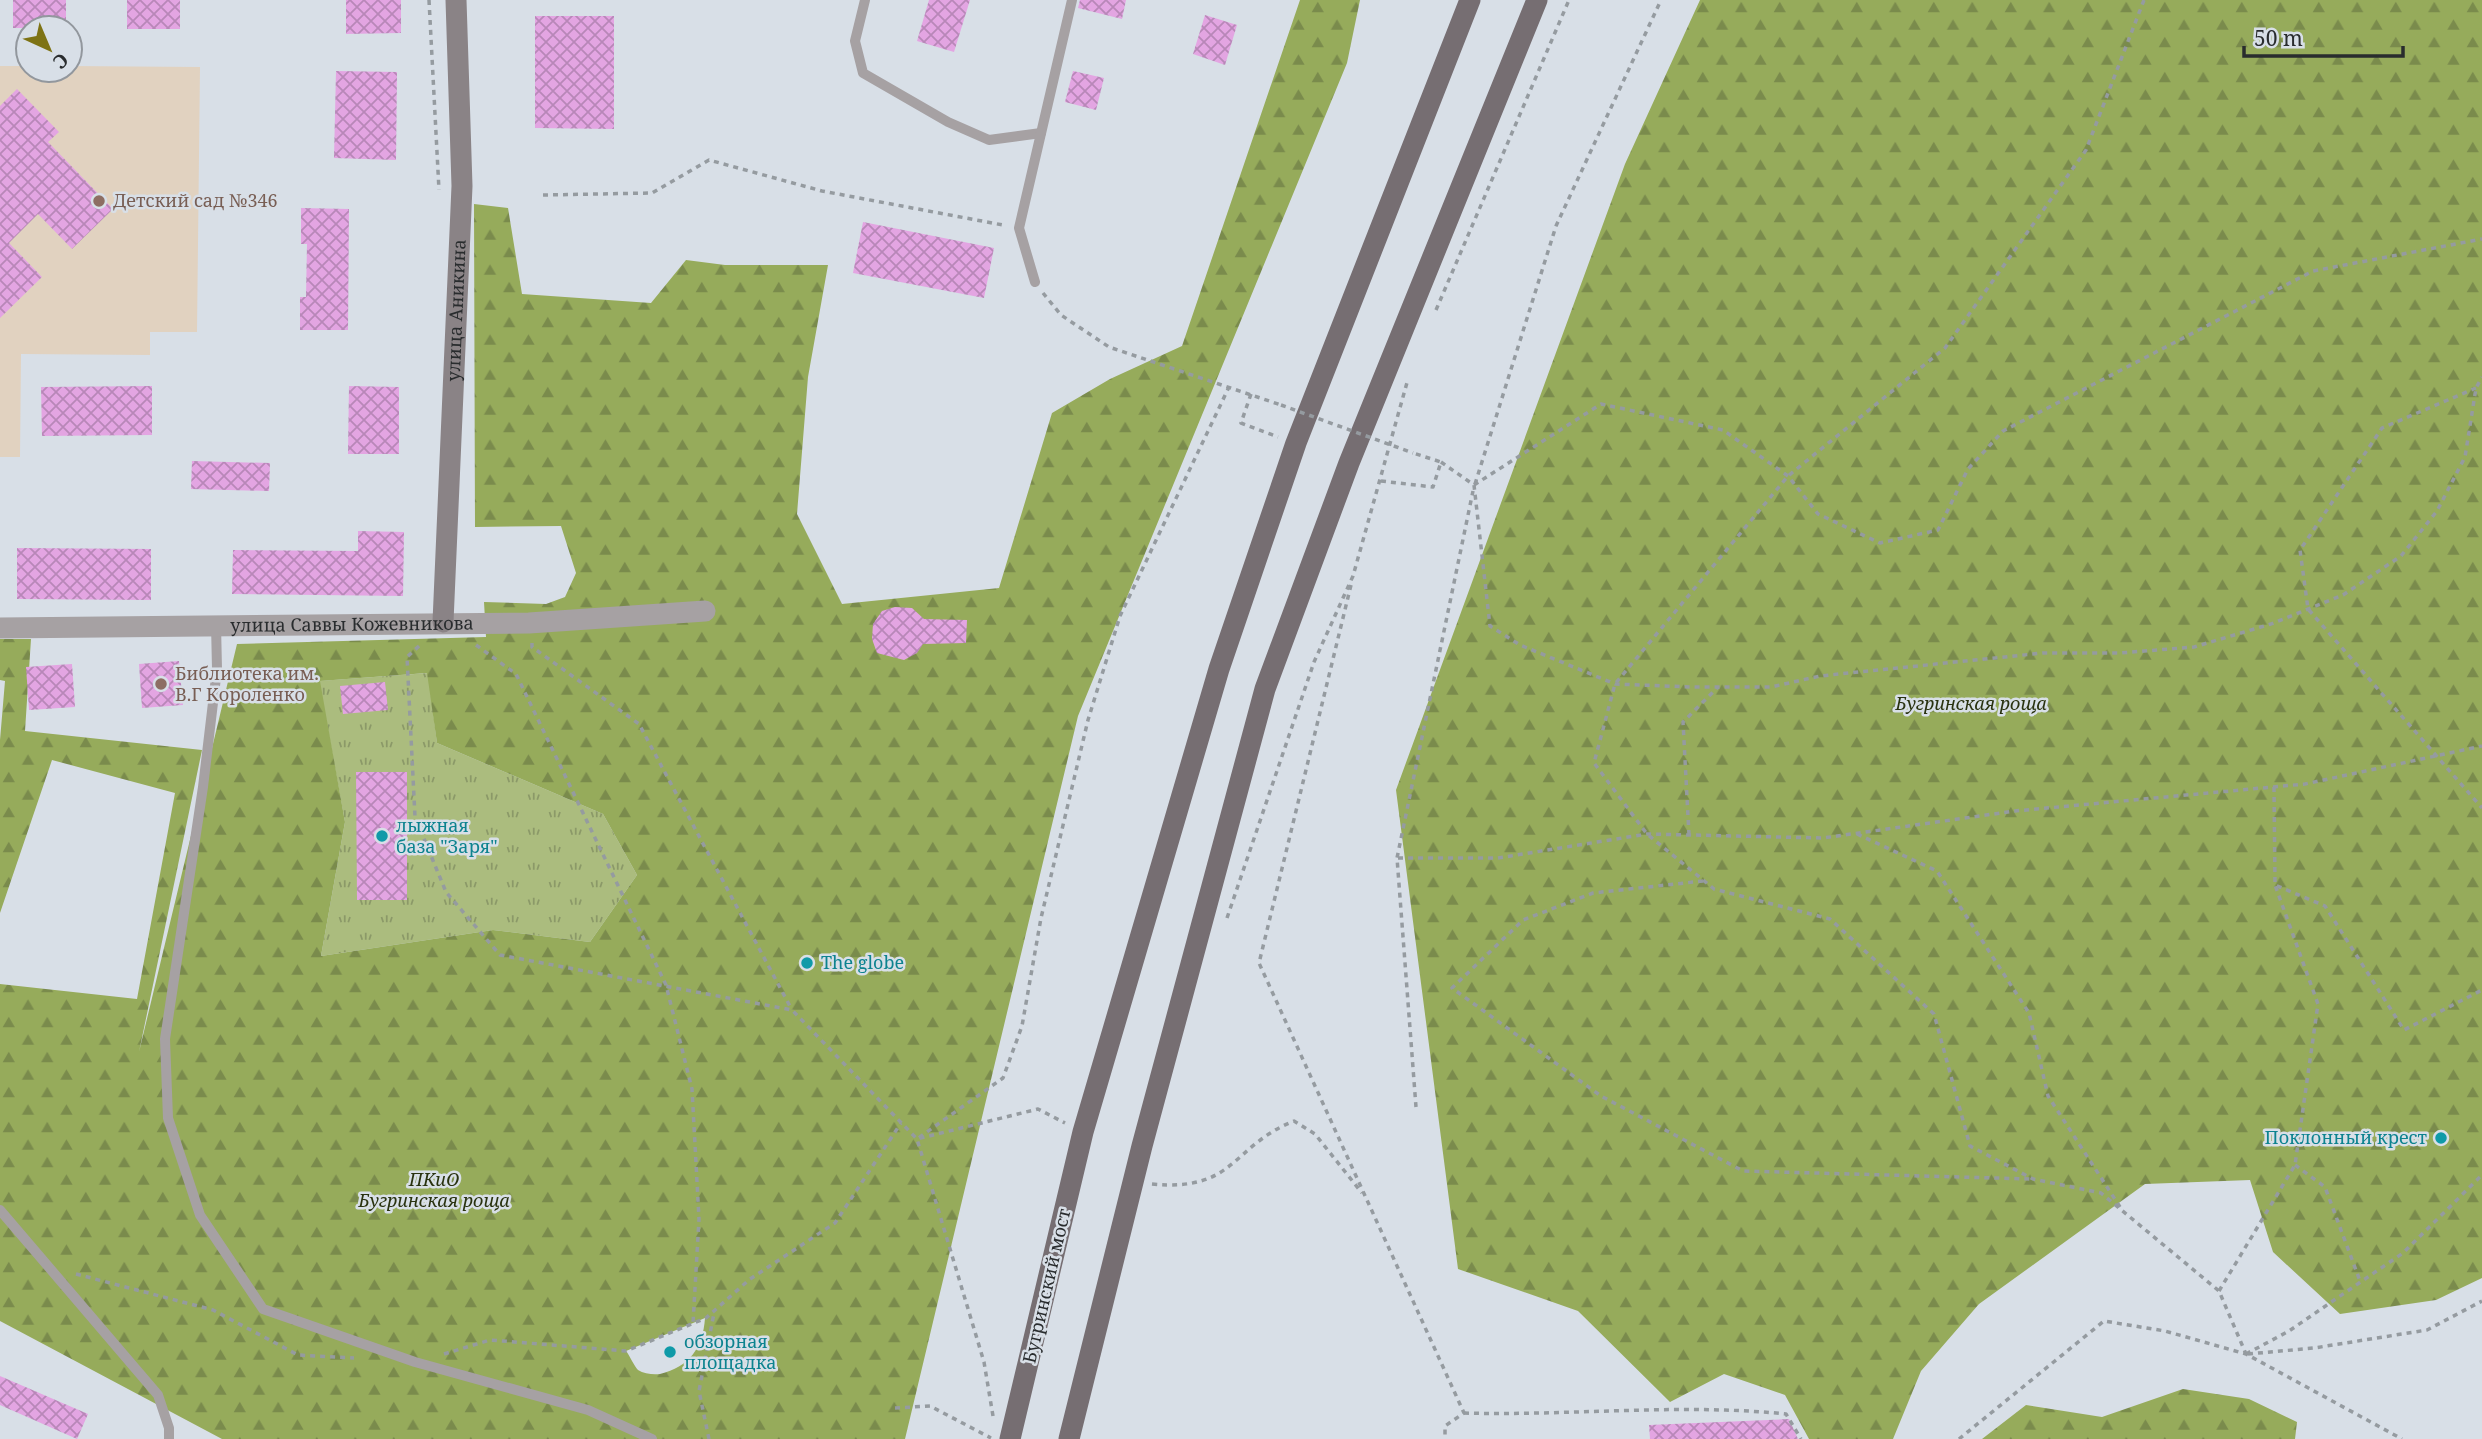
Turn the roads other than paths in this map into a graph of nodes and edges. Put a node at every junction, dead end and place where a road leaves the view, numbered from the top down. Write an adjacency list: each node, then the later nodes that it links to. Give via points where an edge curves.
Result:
1 (456, 0): 9 (street, улица Аникина, via 461,186)
2 (865, 0): 6 (lane, via 855,41 863,73 989,140)
3 (1072, 0): 6 (lane)
4 (1470, 0): 15 (main road, Бугринский мост, via 1296,443 1219,668 1083,1132)
5 (1537, 0): 16 (main road, via 1349,463 1265,689)
6 (1041, 133): 7 (lane, via 1019,228)
7 (1035, 282)
8 (705, 611): 9 (street, улица Саввы Кожевникова, via 529,623)
9 (443, 622): 10 (street, улица Саввы Кожевникова)
10 (216, 624): 11 (street, улица Саввы Кожевникова); 14 (lane, via 204,788 164,1039 168,1118 200,1215 263,1309 415,1362 589,1410)
11 (0, 628)
12 (0, 1210): 13 (lane, via 158,1395)
13 (169, 1439)
14 (652, 1439)
15 (1010, 1439)
16 (1069, 1439)

